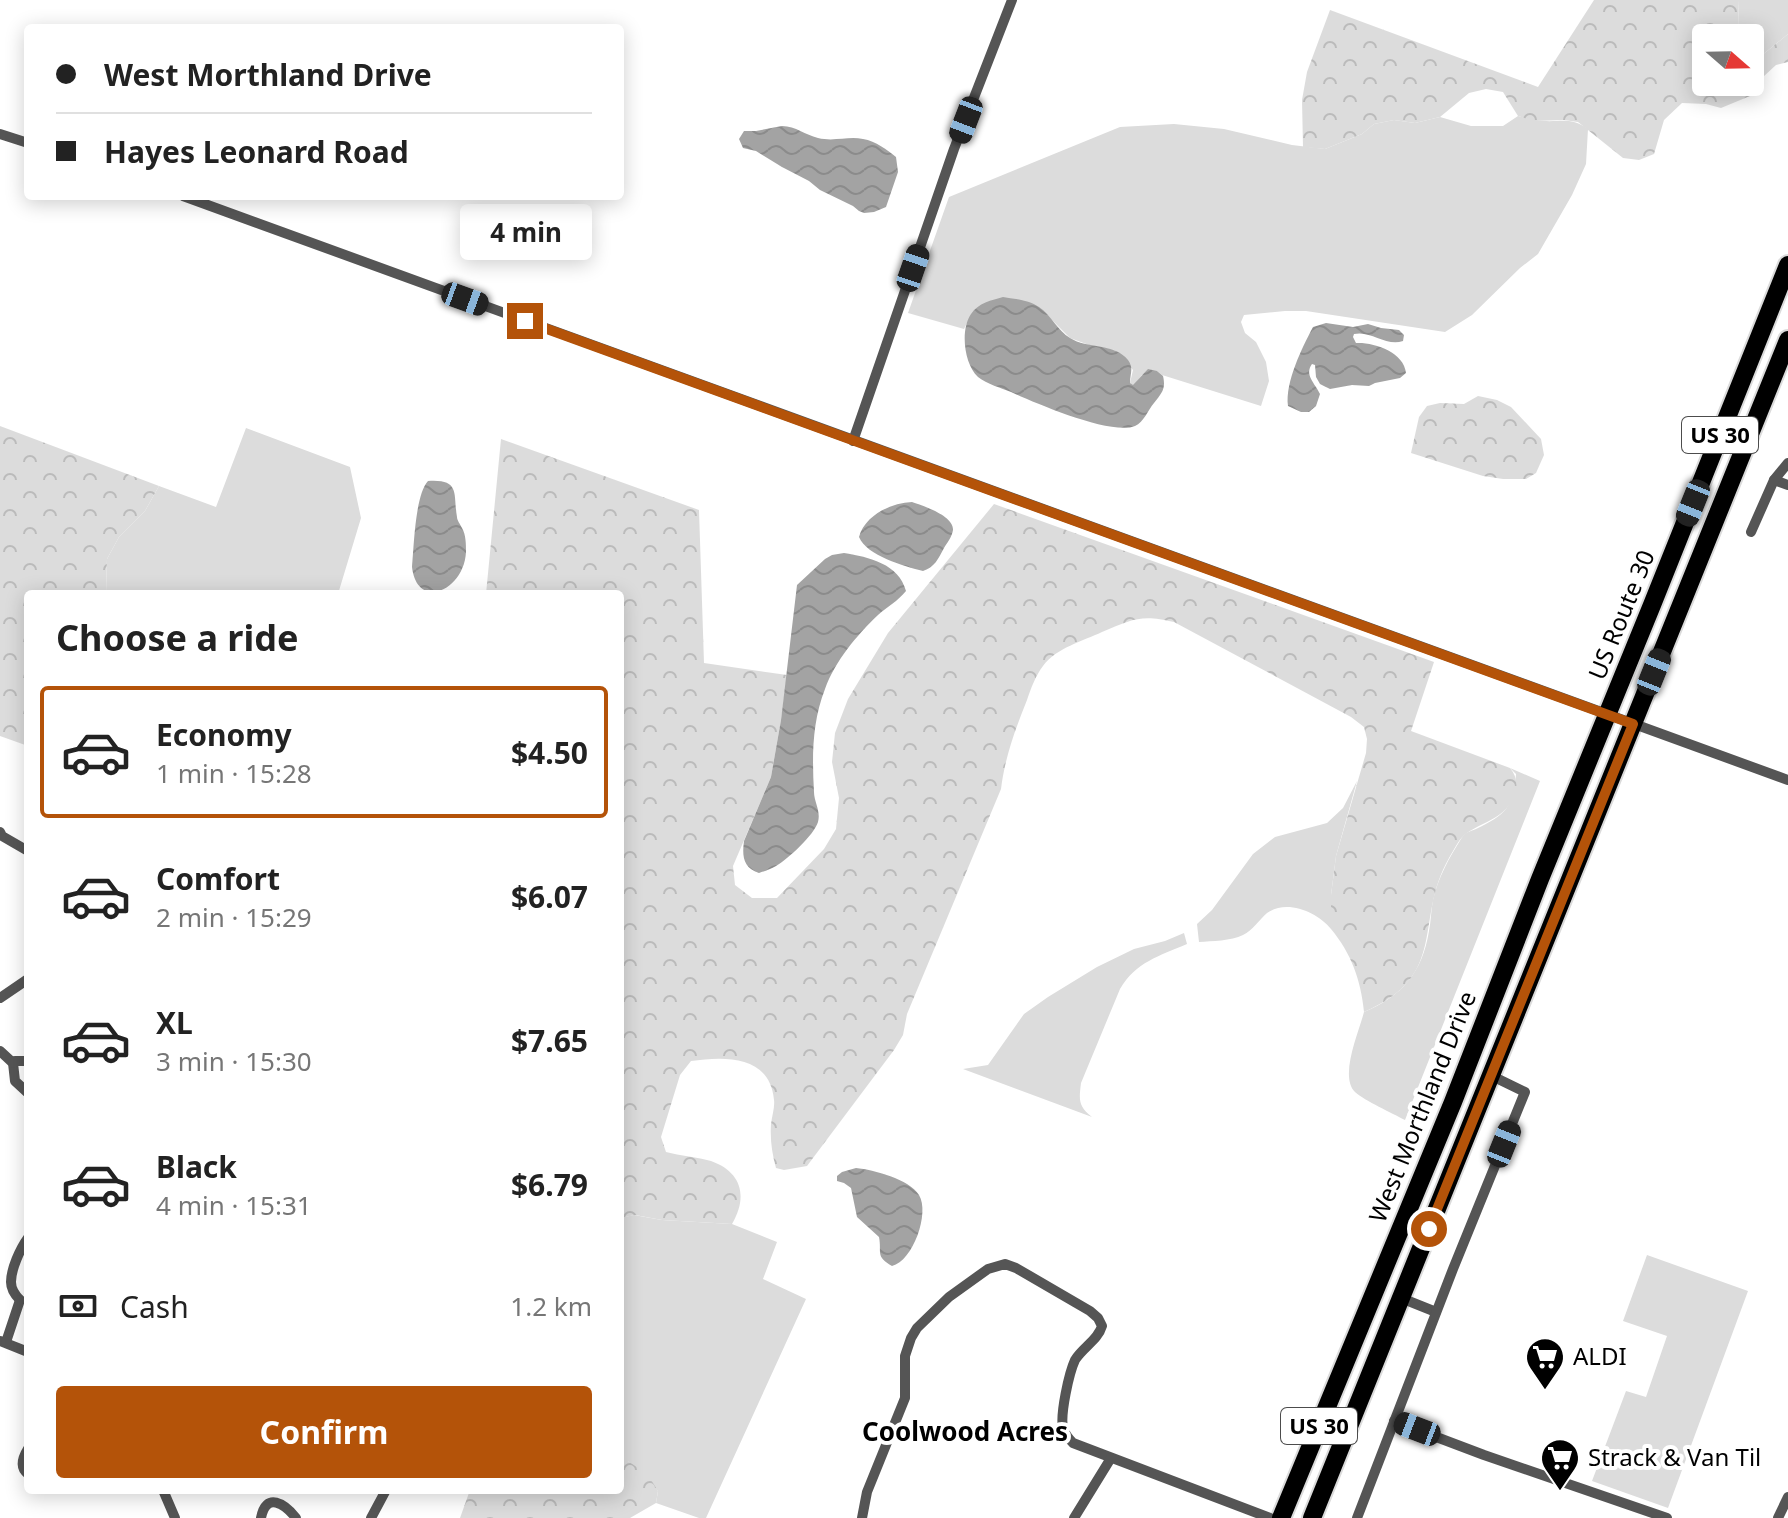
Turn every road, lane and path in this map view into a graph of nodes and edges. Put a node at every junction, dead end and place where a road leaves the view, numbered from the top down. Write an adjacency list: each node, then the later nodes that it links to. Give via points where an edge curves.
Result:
1 (1010, 1): 8 (street)
2 (0, 134): 3 (street)
3 (24, 142)
4 (194, 200): 8 (street)
5 (1788, 265): 6 (highway, US Route 30 / US 30)
6 (1758, 341): 7 (street); 13 (highway, US Route 30 / US 30)
7 (1787, 347): 14 (highway, US 30)
8 (853, 441): 13 (street)
9 (1788, 463): 10 (street)
10 (1774, 480): 11 (street); 12 (street)
11 (1788, 485)
12 (1751, 532)
13 (1608, 715): 14 (street); 43 (highway, West Morthland Drive / US 30)
14 (1633, 724): 15 (street); 23 (highway, US 30)
15 (1788, 780)
16 (1, 835): 17 (street)
17 (24, 849)
18 (24, 982): 19 (street)
19 (0, 998)
20 (0, 1051): 22 (street)
21 (24, 1061): 22 (street)
22 (13, 1063): 24 (street, via 15,1081)
23 (1492, 1076): 26 (highway, US 30); 28 (street, via 1525,1092)
24 (24, 1089)
25 (24, 1243): 27 (street, via 11,1281 14,1293)
26 (1401, 1298): 28 (street); 44 (highway, US 30)
27 (24, 1299): 29 (street)
28 (1436, 1312): 31 (street)
29 (3, 1341): 30 (street)
30 (24, 1350)
31 (1394, 1421): 45 (street); 46 (street)
32 (1111, 1458): 40 (street, via 1073,1443 1062,1420 1074,1362 1099,1334 1098,1318 1016,1268 998,1265 949,1297 911,1338 905,1356 905,1398 867,1492); 41 (street); 42 (street)
33 (165, 1494): 36 (street)
34 (384, 1494): 39 (street)
35 (1788, 1497): 47 (street)
36 (175, 1518)
37 (261, 1518): 38 (street, via 267,1504 274,1502)
38 (296, 1518)
39 (371, 1518)
40 (862, 1518)
41 (1074, 1518)
42 (1270, 1518)
43 (1281, 1518)
44 (1312, 1518)
45 (1357, 1518)
46 (1667, 1518)
47 (1778, 1518)

